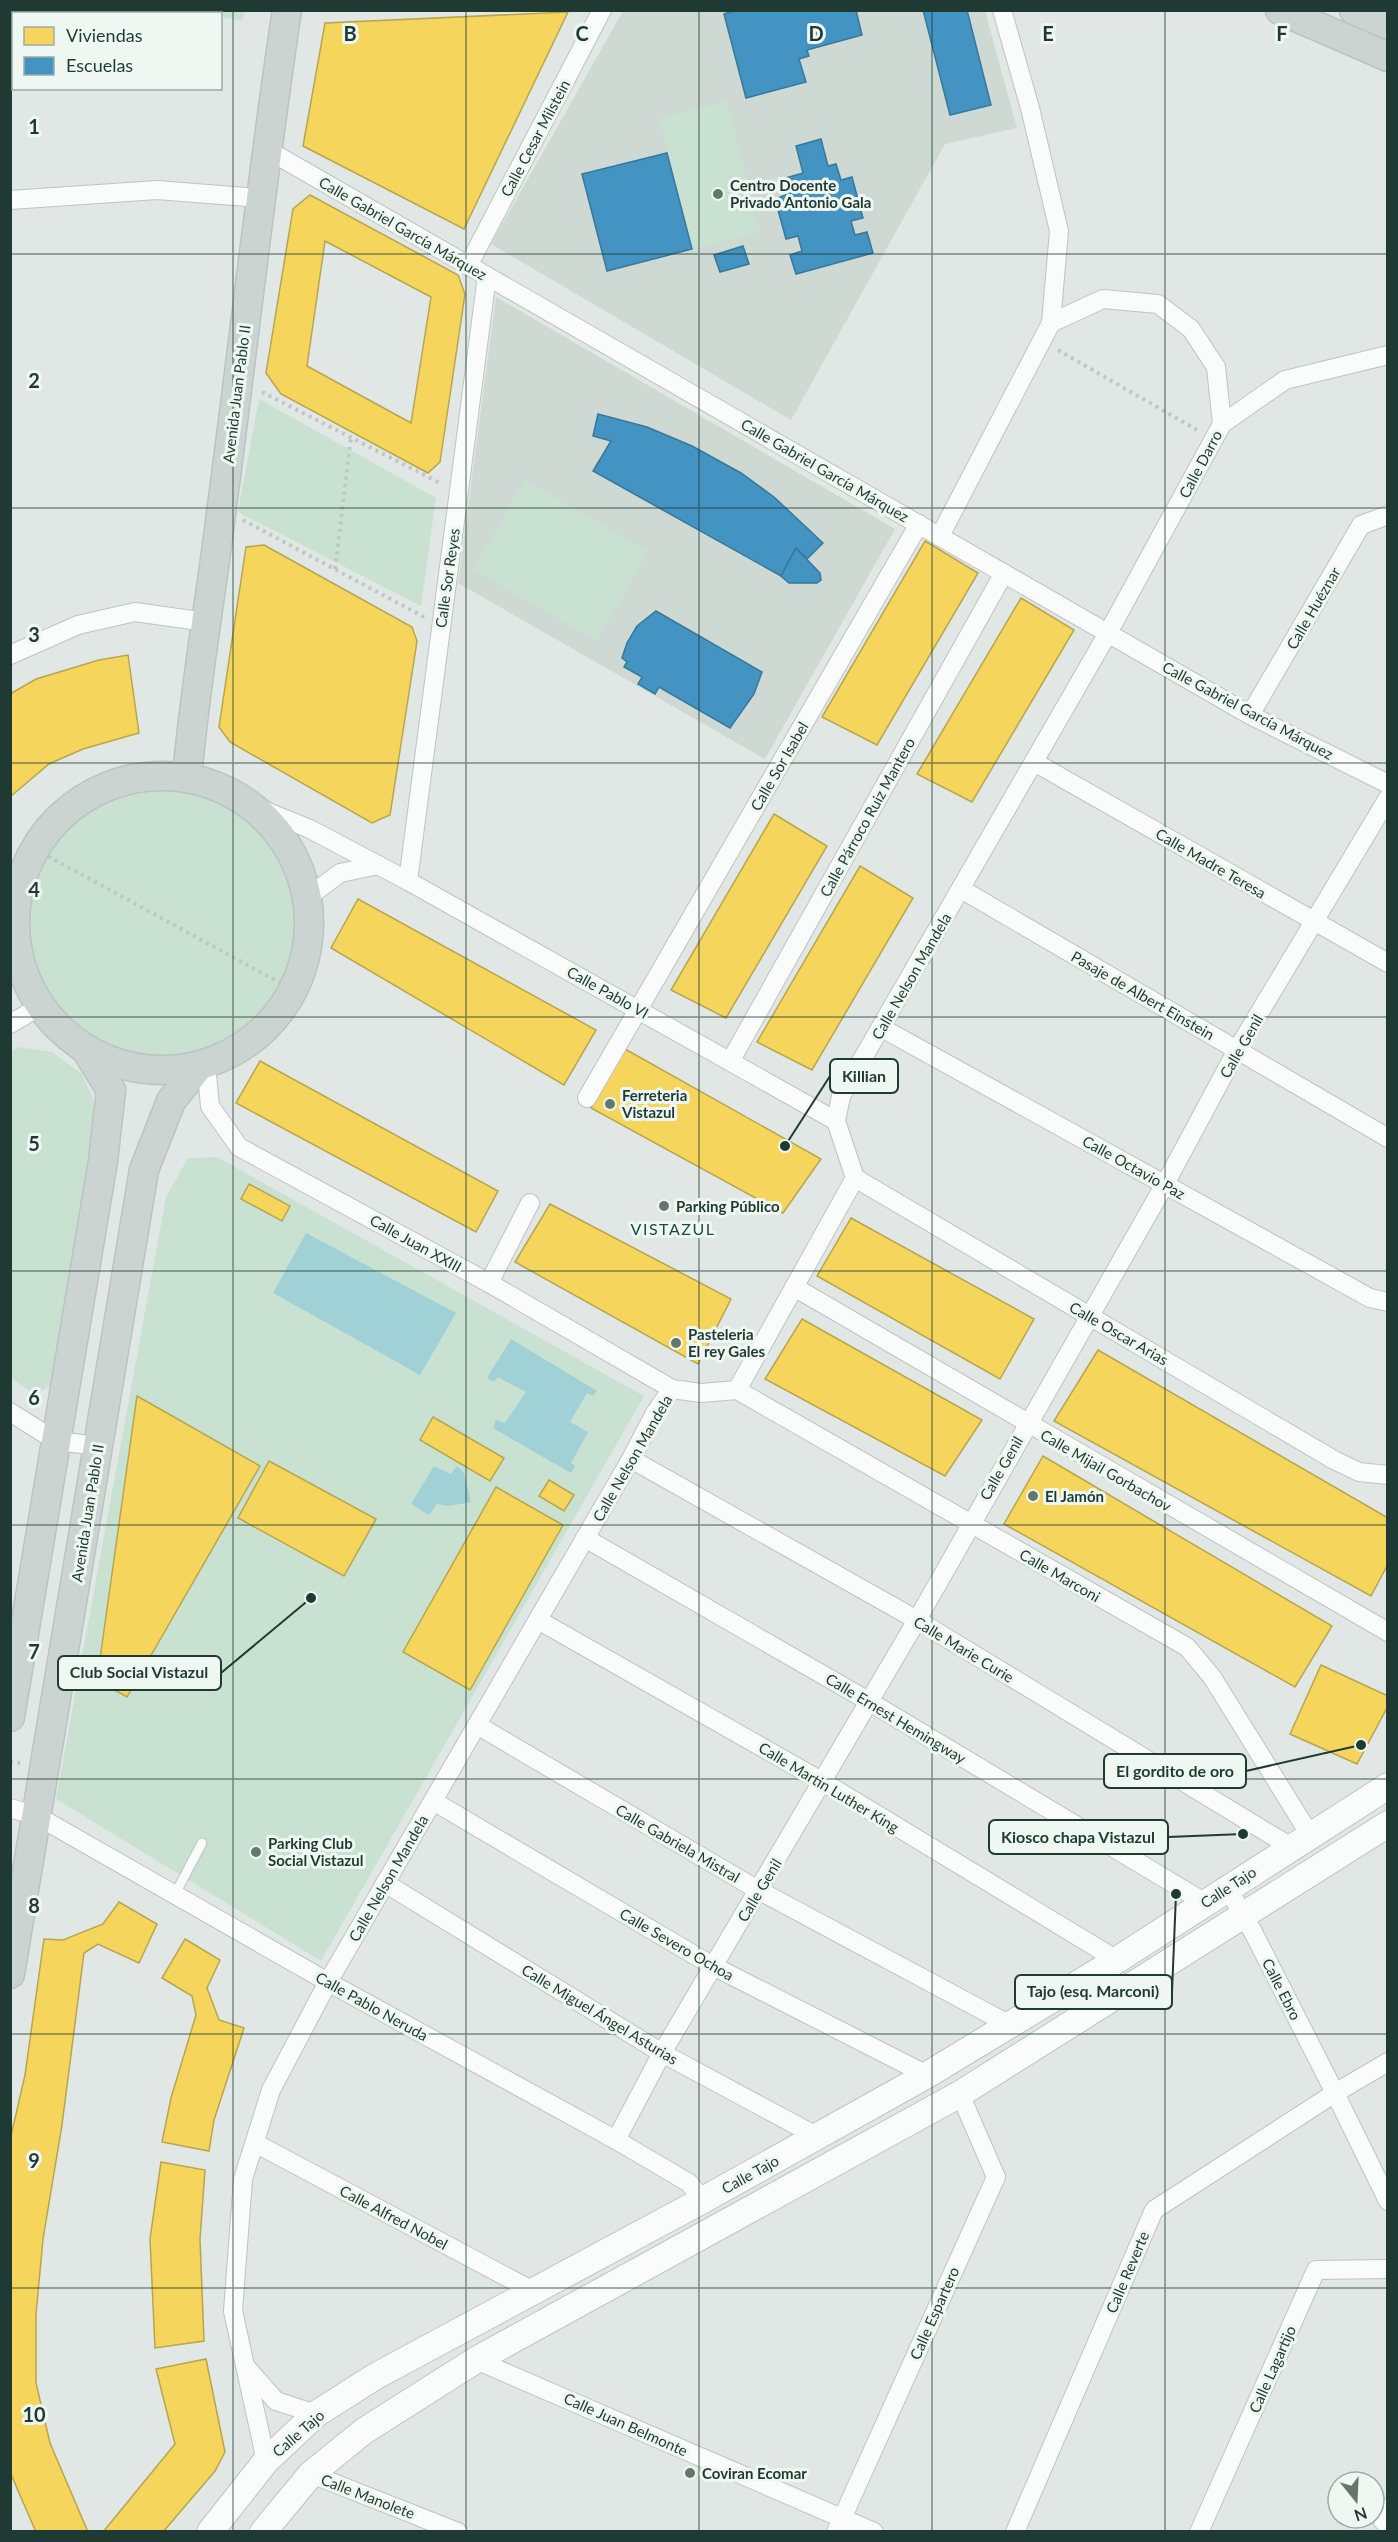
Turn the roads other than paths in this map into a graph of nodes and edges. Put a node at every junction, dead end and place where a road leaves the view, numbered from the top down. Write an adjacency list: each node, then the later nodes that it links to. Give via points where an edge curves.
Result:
1 (287, 10): 8 (main road, Avenida Juan Pablo II)
2 (602, 10): 11 (street, Calle Cesar Milstein)
3 (1002, 10): 13 (street, via 1059,231)
4 (1280, 10): 7 (main road)
5 (1355, 11): 6 (main road)
6 (1388, 25)
7 (1388, 57)
8 (266, 149): 9 (main road, Avenida Juan Pablo II); 11 (street, Calle Gabriel García Márquez)
9 (259, 198): 10 (street, via 157,190); 20 (main road, Avenida Juan Pablo II)
10 (10, 200)
11 (468, 266): 12 (street, Calle Gabriel García Márquez)
12 (487, 276): 17 (street, Calle Gabriel García Márquez); 30 (street, Calle Sor Reyes)
13 (1051, 323): 15 (street, via 1103,298 1158,304 1191,329 1215,367); 18 (street)
14 (1388, 355): 15 (street, Calle Darro, via 1285,380)
15 (1218, 431): 21 (street, Calle Darro)
16 (1388, 515): 23 (street, Calle Huéznar, via 1361,525)
17 (919, 524): 18 (street, Calle Gabriel García Márquez); 36 (street, Calle Sor Isabel)
18 (940, 536): 19 (street, Calle Gabriel García Márquez)
19 (1004, 573): 21 (street, Calle Gabriel García Márquez); 41 (street, Calle Párroco Ruiz Mantero)
20 (206, 622): 22 (street, via 135,612 78,625); 25 (main road, Avenida Juan Pablo II, via 194,694)
21 (1108, 633): 23 (street, Calle Gabriel García Márquez); 24 (street, Calle Nelson Mandela)
22 (10, 656)
23 (1250, 715): 26 (street, Calle Gabriel García Márquez)
24 (1034, 762): 31 (street, Calle Nelson Mandela); 33 (street, Calle Madre Teresa)
25 (187, 777): 28 (main road, via 222,787); 35 (main road, via 137,777 90,793 51,823 25,865 13,913 18,962)
26 (1388, 783)
27 (1388, 798): 33 (street, Calle Genil)
28 (253, 806): 29 (street, Calle Pablo VI, via 310,829); 32 (main road, via 278,831 297,862)
29 (379, 865): 30 (street, Calle Pablo VI); 32 (street, via 340,873)
30 (408, 881): 36 (street, Calle Pablo VI)
31 (961, 889): 38 (street, Calle Nelson Mandela); 40 (street, Pasaje de Albert Einstein)
32 (308, 897): 42 (main road, via 309,939 293,990 276,1017 244,1045)
33 (1314, 921): 34 (street, Calle Madre Teresa); 40 (street, Calle Genil)
34 (1388, 963)
35 (39, 1007): 37 (street); 39 (main road, via 60,1031)
36 (639, 1008): 41 (street, Calle Pablo VI); 43 (street, Calle Sor Isabel)
37 (10, 1024)
38 (882, 1028): 44 (street, Calle Nelson Mandela, via 841,1096); 47 (street, Calle Octavio Paz)
39 (86, 1050): 42 (main road, via 122,1065 151,1069); 57 (main road, via 111,1090 103,1161)
40 (1237, 1050): 45 (street, Pasaje de Albert Einstein); 47 (street, Calle Genil)
41 (730, 1060): 44 (street, Calle Pablo VI)
42 (202, 1065): 49 (street, Calle Juan XXIII, via 210,1106 239,1147); 58 (main road, Avenida Juan Pablo II, via 171,1101 144,1170)
43 (587, 1098)
44 (836, 1121): 46 (street)
45 (1388, 1138)
46 (855, 1178): 50 (street); 52 (street, Calle Oscar Arias)
47 (1165, 1184): 51 (street, Calle Octavio Paz, via 1370,1298); 52 (street, Calle Genil)
48 (530, 1203): 49 (street)
49 (489, 1283): 53 (street, Calle Juan XXIII)
50 (794, 1287): 54 (street); 56 (street, Calle Mijail Gorbachov)
51 (1388, 1302)
52 (1089, 1316): 56 (street, Calle Genil); 60 (street, Calle Oscar Arias, via 1334,1460 1359,1472)
53 (672, 1389): 54 (street, Calle Nelson Mandela, via 701,1393); 59 (street, Calle Nelson Mandela)
54 (738, 1390): 61 (street, Calle Marconi)
55 (10, 1412): 57 (street)
56 (1026, 1424): 61 (street, Calle Genil); 65 (street, Calle Mijail Gorbachov)
57 (56, 1441): 58 (street); 67 (main road)
58 (98, 1446): 72 (main road, Avenida Juan Pablo II)
59 (631, 1459): 62 (street, Calle Nelson Mandela); 64 (street, Calle Marie Curie)
60 (1388, 1475)
61 (969, 1523): 64 (street, Calle Genil); 74 (street, Calle Marconi, via 1187,1647 1212,1677)
62 (585, 1538): 63 (street, Calle Nelson Mandela); 66 (street, Calle Ernest Hemingway)
63 (538, 1620): 68 (street, Calle Nelson Mandela); 69 (street, Calle Martin Luther King)
64 (916, 1620): 66 (street, Calle Genil); 74 (street, Calle Marie Curie)
65 (1388, 1632)
66 (870, 1702): 69 (street, Calle Genil); 81 (street, Calle Ernest Hemingway)
67 (10, 1717)
68 (477, 1725): 71 (street, Calle Nelson Mandela); 79 (street, Calle Gabriela Mistral)
69 (823, 1782): 79 (street, Calle Genil); 83 (street, Calle Martin Luther King)
70 (1388, 1786): 74 (street, Calle Tajo)
71 (433, 1801): 77 (street, Calle Nelson Mandela); 84 (street, Calle Severo Ochoa)
72 (24, 1812): 80 (street, Calle Pablo Neruda); 85 (main road, Avenida Juan Pablo II)
73 (1388, 1824): 76 (street, Calle Tajo)
74 (1301, 1841): 76 (street, via 1308,1858 1315,1863); 78 (street, Calle Tajo)
75 (202, 1843): 80 (lane)
76 (1326, 1862): 82 (street, Calle Tajo)
77 (385, 1883): 86 (street, Calle Nelson Mandela); 88 (street, Calle Miguel Ángel Asturias)
78 (1227, 1887): 81 (street, Calle Tajo); 82 (street, Calle Ebro)
79 (758, 1890): 84 (street, Calle Genil); 87 (street, Calle Gabriela Mistral)
80 (175, 1894): 86 (street, Calle Pablo Neruda)
81 (1204, 1902): 83 (street, Calle Tajo)
82 (1243, 1914): 91 (street, Calle Ebro); 92 (street, Calle Tajo)
83 (1117, 1960): 87 (street, Calle Tajo)
84 (713, 1966): 88 (street, Calle Genil); 90 (street, Calle Severo Ochoa)
85 (10, 1974)
86 (328, 1982): 94 (street, Calle Pablo Neruda); 95 (street, Calle Nelson Mandela, via 271,2090)
87 (1010, 2025): 90 (street, Calle Tajo)
88 (662, 2053): 93 (street, Calle Miguel Ángel Asturias); 94 (street, Calle Genil)
89 (1388, 2062): 91 (street, Calle Reverte)
90 (927, 2075): 93 (street, Calle Tajo)
91 (1335, 2093): 97 (street, Calle Ebro); 112 (street, Calle Reverte, via 1154,2210)
92 (960, 2094): 100 (street, Calle Tajo); 106 (street, Calle Espartero, via 996,2177)
93 (818, 2137): 96 (street, Calle Tajo)
94 (616, 2140): 96 (street, Calle Pablo Neruda, via 689,2183)
95 (255, 2143): 99 (street, Calle Alfred Nobel); 101 (street, Calle Nelson Mandela, via 243,2179 234,2312)
96 (703, 2200): 99 (street, Calle Tajo)
97 (1388, 2201)
98 (1387, 2272): 113 (street, Calle Lagartijo, via 1316,2270)
99 (532, 2291): 102 (street, Calle Tajo, via 376,2376)
100 (476, 2360): 104 (street, Calle Tajo, via 364,2431); 106 (street, Calle Juan Belmonte)
101 (244, 2364): 102 (street, Calle Nelson Mandela, via 276,2401); 103 (street, Calle Nelson Mandela)
102 (316, 2414): 103 (street, Calle Tajo)
103 (266, 2460): 108 (street, Calle Tajo)
104 (311, 2474): 109 (street, Calle Tajo); 110 (street, Calle Manolete)
105 (1388, 2508): 107 (street, via 1383,2521)
106 (838, 2525): 111 (street, Calle Juan Belmonte)
107 (1388, 2525)
108 (210, 2532)
109 (263, 2532)
110 (458, 2532)
111 (874, 2532)
112 (1015, 2532)
113 (1199, 2532)

